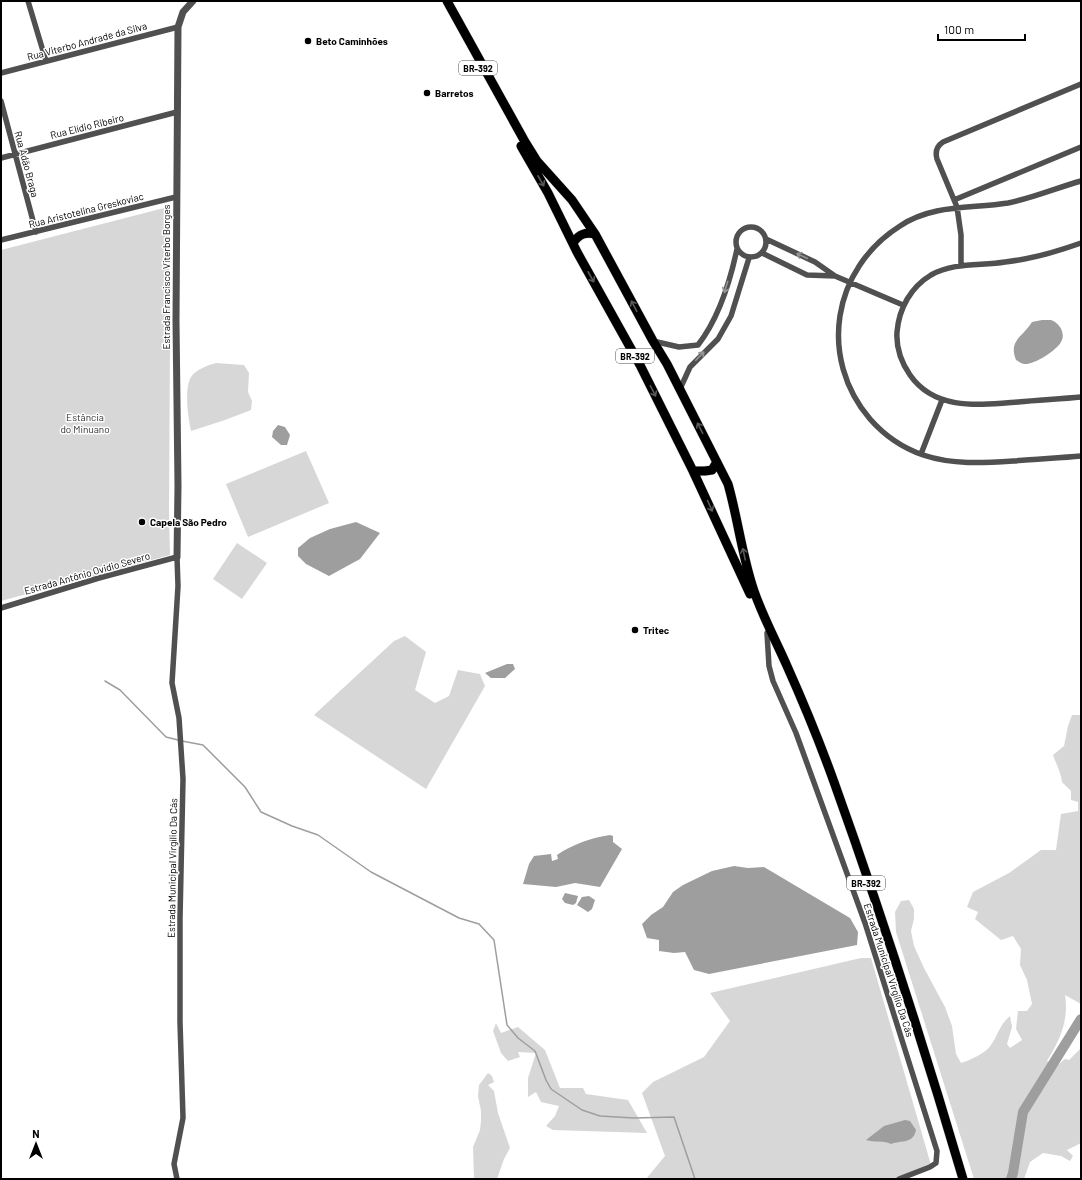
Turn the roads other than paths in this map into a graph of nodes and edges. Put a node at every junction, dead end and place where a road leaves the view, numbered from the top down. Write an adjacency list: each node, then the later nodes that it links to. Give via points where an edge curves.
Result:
1 (28, 1): 6 (street)
2 (193, 1): 5 (street, Estrada Francisco Viterbo Borges, via 183,12)
3 (441, 1): 22 (highway, BR-392, one-way to 22)
4 (447, 1): 19 (highway, BR-392 / BR-392, via 537,161 572,200)
5 (178, 27): 6 (street, Rua Viterbo Andrade da Silva); 10 (street, Estrada Francisco Viterbo Borges)
6 (46, 61): 7 (street, Rua Viterbo Andrade da Silva)
7 (1, 73)
8 (1081, 84): 16 (street, via 941,144 936,157)
9 (1, 101): 12 (street, Rua Adão Braga)
10 (177, 112): 12 (street, Rua Elídio Ribeiro); 15 (street, Estrada Francisco Viterbo Borges)
11 (1081, 147): 16 (street)
12 (15, 154): 13 (street, Rua Elídio Ribeiro); 18 (street, Rua Adão Braga)
13 (1, 158)
14 (1081, 181): 17 (street, via 1020,200 985,206)
15 (176, 197): 18 (street, Rua Aristotelina Greskoviac); 39 (street, Estrada Francisco Viterbo Borges)
16 (954, 200): 17 (street)
17 (957, 207): 27 (street, via 961,235); 29 (street, via 914,218 889,233 868,253)
18 (36, 232): 21 (street, Rua Aristotelina Greskoviac)
19 (595, 234): 22 (highway, via 583,233); 31 (highway, BR-392, one-way to 19)
20 (766, 239): 24 (street, via 760,230 746,228 737,235); 25 (street); 28 (street, one-way to 20, via 815,262)
21 (1, 240)
22 (573, 243): 38 (highway, BR-392, one-way to 38)
23 (1081, 243): 27 (street, via 1019,260)
24 (737, 249): 26 (street); 31 (street, one-way to 31, via 720,306 698,345 679,347)
25 (762, 253): 26 (street); 28 (street, via 807,275)
26 (749, 258): 32 (street, one-way to 26, via 690,367 718,339 731,316)
27 (961, 266): 30 (street, via 938,271 913,290)
28 (835, 276): 29 (street)
29 (850, 283): 30 (street); 35 (street, via 842,305 838,334 841,362 850,389 874,424 896,442)
30 (903, 305): 34 (street, via 897,334 904,364 922,388)
31 (652, 341): 32 (highway, BR-392)
32 (680, 389): 37 (highway, BR-392, one-way to 32)
33 (1081, 397): 34 (street, via 979,405)
34 (942, 400): 35 (street)
35 (921, 454): 36 (street, via 948,462 975,464)
36 (1081, 456)
37 (717, 462): 38 (highway, via 712,470); 45 (highway, BR-392, one-way to 37, via 894,954 834,781 754,591 728,484)
38 (694, 470): 41 (highway, BR-392, one-way to 41)
39 (177, 557): 40 (street, Estrada Antônio Ovidio Severo); 42 (street, Estrada Municipal Virgílio Da Cás, via 178,586 172,683 179,718 182,779 180,1022 183,1118 174,1164)
40 (1, 608)
41 (767, 633): 43 (street, Estrada Municipal Virgílio Da Cás, via 769,666 773,681 796,733 865,923 937,1151 936,1162 930,1167); 44 (highway, BR-392, via 811,734 872,902)
42 (177, 1179)
43 (899, 1179)
44 (960, 1179)
45 (963, 1179)

